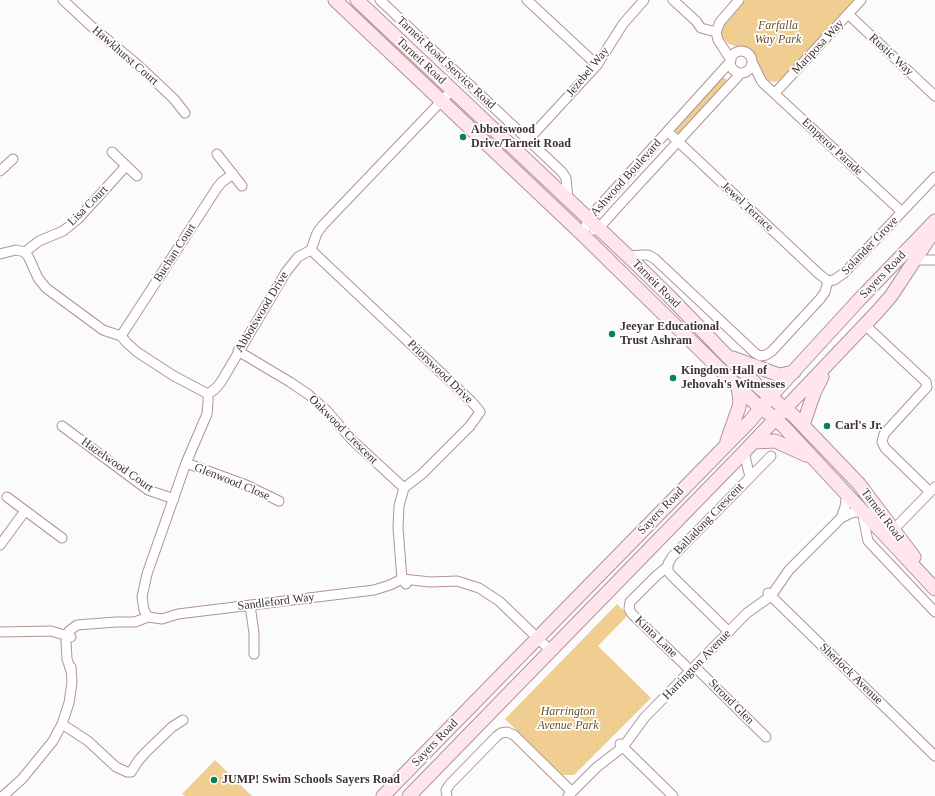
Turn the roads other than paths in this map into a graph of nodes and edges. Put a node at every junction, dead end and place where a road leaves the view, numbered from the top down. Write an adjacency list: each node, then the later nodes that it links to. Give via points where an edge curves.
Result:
1 (63, 0): 25 (street, Hawkhurst Court, via 174,98)
2 (335, 0): 14 (main road, Tarneit Road)
3 (343, 0): 14 (main road, via 363,18)
4 (357, 0): 21 (main road, Tarneit Road)
5 (380, 0): 27 (street, Tarneit Road Service Road)
6 (528, 0): 18 (street)
7 (644, 0): 18 (street, Jezebel Way, via 623,24)
8 (673, 0): 12 (street, via 696,21)
9 (739, 0): 12 (street)
10 (861, 0): 11 (street, Mariposa Way)
11 (848, 14): 22 (street, Mariposa Way); 23 (street, Rustic Way)
12 (716, 29): 13 (street)
13 (720, 43): 15 (street); 16 (street)
14 (381, 44): 24 (main road, Tarneit Road)
15 (742, 51): 16 (street, via 734,54); 17 (street, via 750,56)
16 (731, 61): 19 (street, via 732,69); 26 (street, Ashwood Boulevard)
17 (752, 62): 19 (street, via 748,71); 20 (street, Emperor Parade)
18 (597, 65): 27 (street, Jezebel Way)
19 (742, 73): 20 (street, Emperor Parade); 28 (street, Ashwood Boulevard)
20 (762, 82): 22 (street, Emperor Parade)
21 (452, 90): 24 (street); 38 (main road, Tarneit Road)
22 (775, 93): 39 (street, Emperor Parade)
23 (935, 96)
24 (441, 101): 44 (main road, Tarneit Road); 45 (street, via 323,224)
25 (185, 113)
26 (668, 132): 28 (street, Jewel Terrace); 40 (street, Ashwood Boulevard)
27 (528, 140): 38 (street, Tarneit Road Service Road, via 566,176)
28 (678, 142): 42 (street, Ashwood Boulevard); 51 (street, Jewel Terrace)
29 (112, 152): 32 (street)
30 (217, 154): 34 (street)
31 (13, 159): 33 (street)
32 (126, 166): 35 (street); 46 (street, Lisa Court, via 78,219 63,231 39,241)
33 (0, 171)
34 (233, 174): 37 (street); 53 (street, Buchan Court, via 217,188)
35 (137, 176)
36 (935, 177): 39 (street, Solander Grove)
37 (242, 186)
38 (568, 200): 40 (main road, Tarneit Road)
39 (902, 212): 51 (street, Solander Grove, via 844,274 834,280)
40 (588, 218): 42 (main road, Tarneit Road); 44 (street, Ashwood Boulevard)
41 (935, 221): 57 (main road, Sayers Road)
42 (598, 228): 44 (street, Ashwood Boulevard); 48 (main road, Tarneit Road)
43 (935, 229): 49 (main road, Sayers Road)
44 (583, 235): 58 (main road, Tarneit Road)
45 (311, 250): 54 (street, Abbotswood Drive, via 298,257 286,272); 73 (street, Priorswood Drive, via 480,412 470,426 427,469)
46 (25, 252): 47 (street, via 16,250); 53 (street, via 46,288 104,330)
47 (0, 254)
48 (628, 256): 51 (street, Solander Grove, via 648,255 655,259 755,353 762,356 772,351 820,299); 55 (main road, Tarneit Road)
49 (914, 260): 50 (street); 52 (main road, Sayers Road, via 891,296)
50 (935, 260)
51 (828, 280)
52 (865, 325): 56 (main road, Sayers Road); 74 (street, via 926,382 926,387 884,434 882,442 885,448)
53 (121, 336): 59 (street, via 137,352)
54 (238, 351): 59 (street, Abbotswood Drive, via 221,382); 73 (street, Oakwood Crescent, via 309,395 352,440)
55 (726, 355): 57 (main road, via 779,375); 60 (main road, Tarneit Road)
56 (828, 364): 62 (main road, Sayers Road); 65 (main road, via 814,393)
57 (794, 372): 60 (main road, Sayers Road)
58 (738, 387): 61 (main road, Tarneit Road); 67 (main road, via 739,407)
59 (208, 394): 71 (street, via 207,414)
60 (770, 397): 61 (main road, Sayers Road); 62 (main road, Tarneit Road)
61 (761, 408): 63 (main road, Tarneit Road); 67 (main road, Sayers Road)
62 (786, 409): 63 (main road, Sayers Road); 65 (main road, Tarneit Road)
63 (776, 419): 66 (main road, Sayers Road); 70 (main road, Tarneit Road)
64 (62, 426): 77 (street, Hazelwood Court, via 148,490)
65 (803, 426): 82 (main road, Tarneit Road, via 859,484)
66 (754, 442): 68 (main road, Sayers Road); 70 (main road, via 775,441)
67 (726, 445): 96 (main road, Sayers Road)
68 (744, 452): 72 (street, Balladong Crescent); 97 (main road, Sayers Road)
69 (771, 456): 72 (street, Balladong Crescent)
70 (811, 457): 75 (main road, Tarneit Road)
71 (186, 463): 77 (street); 78 (street, Glenwood Close, via 246,485)
72 (750, 477): 85 (street, Balladong Crescent, via 672,557)
73 (404, 488): 86 (street, via 399,506 398,528)
74 (933, 489): 82 (street)
75 (847, 493): 80 (main road, Tarneit Road); 81 (street, Harrington Avenue)
76 (7, 497): 79 (street)
77 (174, 499): 92 (street, via 145,579)
78 (279, 501)
79 (25, 511): 83 (street); 84 (street)
80 (862, 511): 81 (street, Harrington Avenue); 88 (main road, Tarneit Road); 91 (street, Tarneit Road, via 868,541)
81 (840, 518): 89 (street, Harrington Avenue, via 789,570)
82 (894, 529): 87 (main road, Tarneit Road)
83 (62, 538)
84 (0, 545)
85 (667, 567): 94 (street, Balladong Crescent, via 671,575); 99 (street, Kinta Lane, via 630,602 629,609)
86 (405, 581): 90 (street, Sandleford Way, via 394,590 374,590); 96 (street, Sandleford Way, via 419,585 457,581 479,588 499,601)
87 (935, 586)
88 (935, 589)
89 (770, 595): 94 (street, Harrington Avenue, via 747,613); 104 (street, Sherlock Avenue)
90 (250, 605): 92 (street, Sandleford Way, via 178,614); 98 (street)
91 (935, 612)
92 (147, 613): 95 (street, Sandleford Way, via 135,622 102,624 76,631)
93 (0, 632): 95 (street, via 51,631)
94 (729, 632): 99 (street, Harrington Avenue)
95 (69, 637): 101 (street, via 72,682)
96 (538, 638): 97 (street, Sandleford Way); 107 (main road, Sayers Road)
97 (550, 650): 108 (main road, Sayers Road)
98 (254, 654)
99 (693, 669): 102 (street, Stroud Glen); 103 (street, Harrington Avenue)
100 (183, 720): 101 (street, via 146,752 131,772 116,767 88,742)
101 (62, 724): 106 (street, via 39,760)
102 (766, 736)
103 (621, 745): 105 (street, Harrington Avenue); 110 (street)
104 (935, 756)
105 (570, 794): 109 (street, via 514,735 507,732 497,736 450,784)
106 (3, 796)
107 (383, 796)
108 (409, 796)
109 (446, 796)
110 (673, 796)

